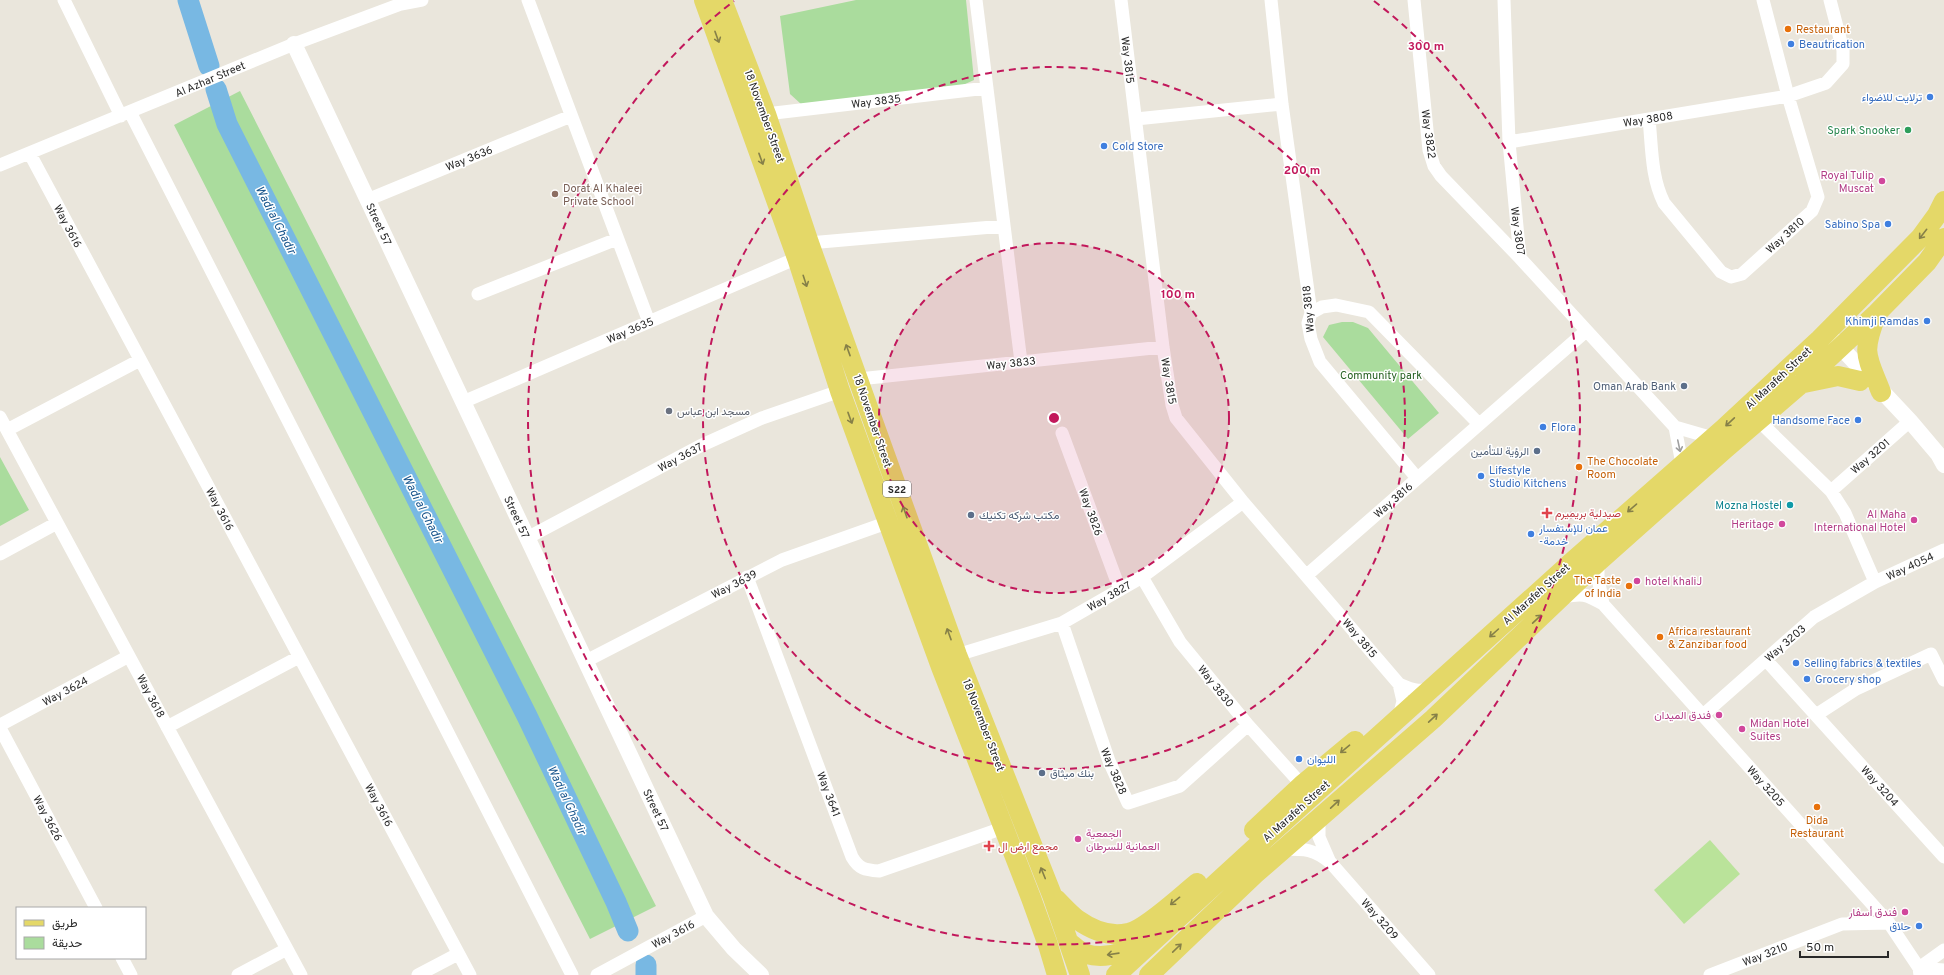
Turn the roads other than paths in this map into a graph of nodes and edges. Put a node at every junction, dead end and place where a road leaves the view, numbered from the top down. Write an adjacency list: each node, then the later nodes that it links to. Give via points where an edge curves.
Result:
1 (64, 0): 17 (street)
2 (422, 0): 13 (street, Al Azhar Street, via 401,4)
3 (528, 0): 19 (street)
4 (704, 0): 31 (main road, 18 November Street / S22, one-way to 31)
5 (722, 0): 18 (main road, 18 November Street / S22)
6 (976, 0): 14 (street)
7 (1121, 0): 20 (street, Way 3815)
8 (1271, 0): 16 (street, Way 3818)
9 (1414, 0): 32 (street, Way 3822, via 1429,150 1434,166)
10 (1504, 0): 22 (street, Way 3807)
11 (1763, 0): 15 (street, Way 3810)
12 (1830, 0): 15 (street, Way 3808, via 1843,50 1843,64 1826,83)
13 (294, 44): 17 (street, Al Azhar Street); 25 (street, Street 57)
14 (987, 88): 18 (street, Way 3835); 27 (street)
15 (1788, 96): 21 (street, Way 3808); 21 (street, Way 3810, via 1818,197 1812,211 1742,274 1731,277 1721,272 1661,197 1654,178)
16 (1282, 104): 20 (street); 35 (street, Way 3818)
17 (126, 114): 23 (street, Al Azhar Street); 115 (street)
18 (766, 114): 31 (main road, 18 November Street / S22)
19 (571, 116): 25 (street, Way 3636); 29 (street)
20 (1136, 119): 40 (street, Way 3815)
21 (1649, 119): 22 (street, Way 3808)
22 (1508, 142): 32 (street, Way 3807)
23 (30, 154): 24 (street, Al Azhar Street); 42 (street, Way 3616)
24 (0, 166)
25 (367, 200): 49 (street, Street 57)
26 (1944, 201): 30 (main road, Al Marafeh Street, one-way to 30, via 1937,215)
27 (1004, 226): 31 (street); 43 (street)
28 (1944, 238): 36 (main road, Al Marafeh Street, via 1927,262)
29 (618, 239): 34 (street); 37 (street)
30 (1908, 250): 33 (main road); 39 (main road, Al Marafeh Street)
31 (803, 251): 37 (street, Way 3635); 44 (main road, 18 November Street / S22, one-way to 31); 47 (main road, 18 November Street / S22, one-way to 47)
32 (1520, 258): 38 (street, Way 3807)
33 (1881, 258)
34 (478, 294)
35 (1311, 313): 53 (street, via 1336,305 1368,312); 60 (street, Way 3818, via 1308,323 1320,362)
36 (1877, 313): 41 (main road, Al Marafeh Street); 48 (main road, via 1866,346 1868,362)
37 (649, 322): 49 (street, Way 3635)
38 (1586, 330): 53 (street, Way 3816); 54 (street, Way 3807)
39 (1824, 336): 41 (street); 57 (main road, Al Marafeh Street, one-way to 57)
40 (1163, 347): 43 (street, Way 3833); 62 (street, Way 3815, via 1176,418)
41 (1837, 350): 45 (street); 46 (main road, Al Marafeh Street); 48 (street)
42 (140, 360): 55 (street); 79 (street, Way 3616)
43 (1021, 362): 44 (street, Way 3833)
44 (859, 379): 77 (main road, 18 November Street / S22, one-way to 44)
45 (1860, 381): 46 (main road, via 1838,376); 48 (street)
46 (1802, 383): 51 (main road, Al Marafeh Street)
47 (840, 391): 63 (main road, 18 November Street / S22, one-way to 63); 65 (street, Way 3637, via 762,418 700,446)
48 (1881, 392): 52 (street)
49 (463, 402): 65 (street, Street 57)
50 (0, 417): 55 (street, Way 3618)
51 (1758, 420): 61 (street); 68 (main road, Al Marafeh Street)
52 (1910, 421): 59 (street); 61 (street, Way 3201)
53 (1479, 424): 60 (street, Way 3816)
54 (1675, 427): 57 (street); 58 (street, one-way to 58)
55 (7, 430): 64 (street, Way 3618)
56 (1062, 433): 73 (street, Way 3826)
57 (1713, 438): 58 (main road, Al Marafeh Street)
58 (1682, 464): 84 (main road, Al Marafeh Street, one-way to 84)
59 (1944, 465)
60 (1417, 478): 69 (street, Way 3816)
61 (1831, 491): 72 (street, via 1845,513)
62 (1243, 502): 69 (street, Way 3815); 71 (street, Way 3827)
63 (889, 522): 70 (street, Way 3639, via 782,560); 94 (main road, 18 November Street / S22)
64 (57, 523): 67 (street); 78 (street, Way 3618)
65 (527, 538): 81 (street, Street 57)
66 (1944, 550): 72 (street, Way 4054)
67 (0, 554)
68 (1598, 562): 74 (main road, Al Marafeh Street); 75 (street)
69 (1307, 575): 83 (street, Way 3815)
70 (747, 577): 81 (street, Way 3639); 94 (street, Way 3641, via 852,857 858,867 879,871)
71 (1142, 578): 73 (street, Way 3827); 89 (street, Way 3830, via 1180,642)
72 (1875, 582): 80 (street, Way 3203, via 1814,617)
73 (1120, 590): 76 (street, Way 3827)
74 (1559, 598): 75 (street, Way 3205, via 1580,593); 93 (main road, Al Marafeh Street, one-way to 74, via 1433,719)
75 (1603, 604): 85 (street, Way 3205)
76 (1062, 623): 77 (street, Way 3827); 89 (street, Way 3828, via 1109,761 1128,803 1180,786)
77 (957, 655): 98 (main road, 18 November Street / S22, one-way to 77)
78 (129, 656): 88 (street, Way 3624); 90 (street, Way 3618)
79 (299, 657): 90 (street); 106 (street, Way 3616)
80 (1766, 660): 85 (street, Way 3203); 86 (street, Way 3204)
81 (586, 661): 100 (street, Street 57)
82 (1944, 680): 86 (street, via 1931,654 1856,689)
83 (1399, 684): 84 (street, via 1413,690 1424,691); 87 (street, via 1403,701)
84 (1436, 685): 87 (main road, Al Marafeh Street)
85 (1703, 715): 101 (street, Way 3205)
86 (1816, 715): 96 (street, Way 3204)
87 (1394, 723): 92 (main road, one-way to 92, via 1362,735); 102 (main road, Al Marafeh Street)
88 (0, 725)
89 (1248, 725): 92 (street, Way 3830)
90 (167, 726): 104 (street, Way 3618)
91 (0, 728): 99 (street, Way 3626)
92 (1302, 785): 98 (main road, one-way to 98, via 1202,879 1144,926 1129,933 1115,934 1089,926 1077,919)
93 (1318, 819): 95 (main road, Al Marafeh Street); 97 (street, Way 3209, via 1319,837)
94 (1003, 828): 118 (main road, 18 November Street / S22, via 1046,938)
95 (1284, 849): 97 (street, Way 3209, via 1311,850); 121 (main road, Al Marafeh Street, one-way to 95)
96 (1944, 857)
97 (1331, 863): 122 (street, Way 3209)
98 (1052, 895): 103 (main road, 18 November Street / S22)
99 (95, 907)
100 (706, 916): 116 (street, Way 3616); 117 (street, Street 57, via 734,950)
101 (1889, 923): 109 (street, Way 3205); 123 (street, Way 3210, via 1842,924)
102 (1161, 933): 103 (main road, one-way to 103, via 1131,950 1115,955 1085,954); 120 (main road, Al Marafeh Street)
103 (1070, 943): 119 (main road, 18 November Street / S22)
104 (287, 949): 111 (street); 112 (street, Way 3618)
105 (1944, 950): 109 (street)
106 (458, 954): 113 (street); 114 (street, Way 3616)
107 (123, 959): 110 (street)
108 (1944, 970): 109 (street)
109 (1919, 972)
110 (131, 975)
111 (238, 975)
112 (301, 975)
113 (418, 975)
114 (470, 975)
115 (572, 975)
116 (596, 975)
117 (761, 975)
118 (1057, 975)
119 (1080, 975)
120 (1116, 975)
121 (1149, 975)
122 (1429, 975)
123 (1710, 975)

